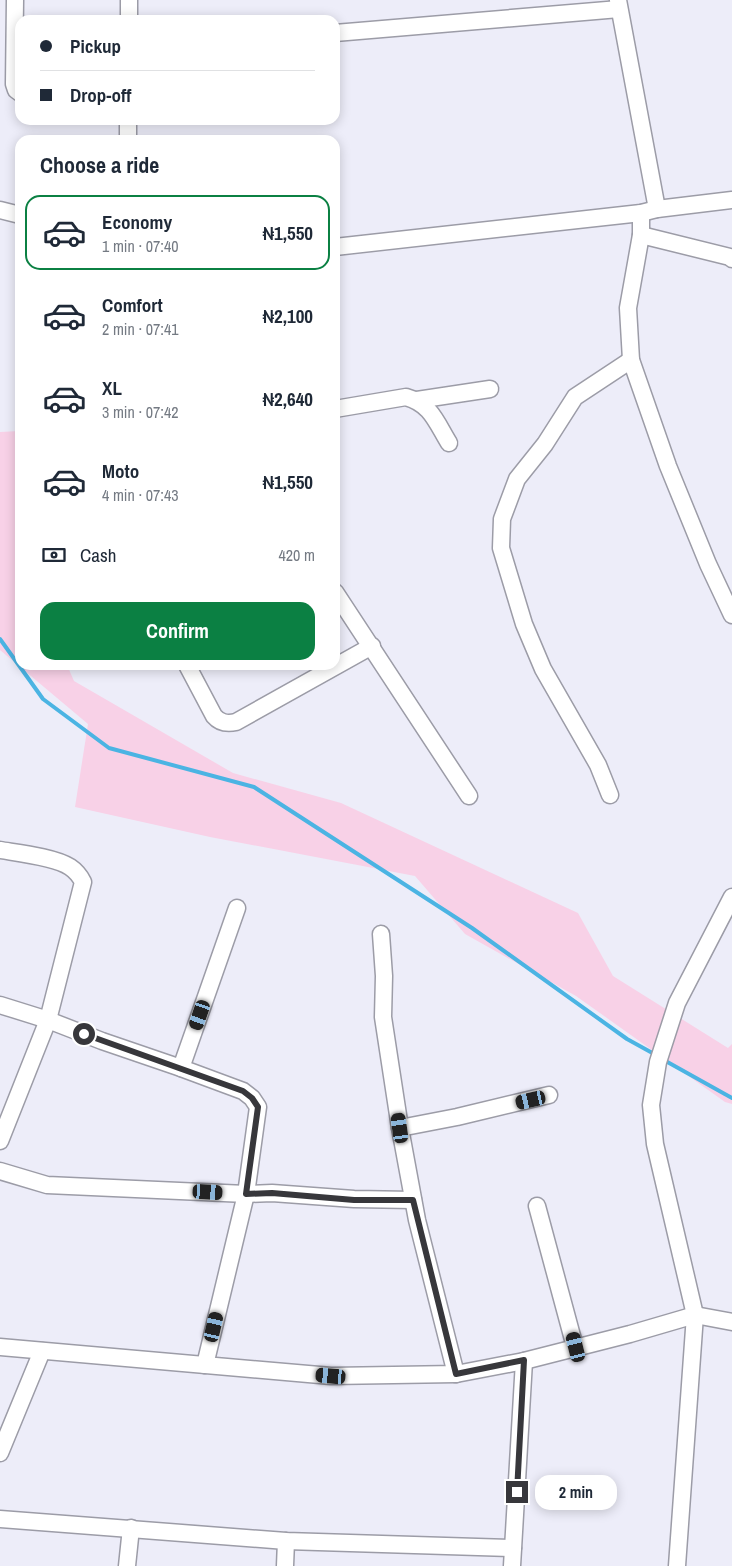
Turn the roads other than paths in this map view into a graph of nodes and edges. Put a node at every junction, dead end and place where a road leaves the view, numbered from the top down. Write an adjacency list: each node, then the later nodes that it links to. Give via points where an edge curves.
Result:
1 (15, 0): 6 (street)
2 (129, 0): 4 (street)
3 (619, 5): 5 (street); 8 (street)
4 (129, 15)
5 (340, 32)
6 (15, 87)
7 (732, 200): 8 (street)
8 (657, 209): 10 (street)
9 (0, 210): 11 (street)
10 (641, 213): 12 (street); 13 (street)
11 (15, 214)
12 (641, 235): 14 (street); 15 (street, via 628,308)
13 (340, 246)
14 (732, 259)
15 (631, 360): 21 (street, via 668,466); 26 (street, via 576,397 545,444 517,478 502,519 501,548 524,624 543,668 598,764)
16 (490, 389): 17 (street)
17 (417, 400): 18 (street, via 406,397); 19 (street, via 426,406)
18 (340, 408)
19 (449, 443)
20 (340, 599): 22 (street)
21 (732, 615)
22 (372, 646): 23 (street); 27 (street)
23 (340, 664)
24 (190, 670): 25 (street, via 214,716 230,724)
25 (329, 670)
26 (610, 795)
27 (469, 796)
28 (0, 850): 33 (street, via 69,866 83,882)
29 (732, 896): 42 (street, via 677,1003 660,1056 651,1106 655,1144)
30 (237, 908): 34 (street)
31 (381, 934): 36 (street, via 383,1016)
32 (0, 1005): 33 (street)
33 (48, 1020): 34 (street); 37 (street)
34 (181, 1068): 39 (street, via 243,1091 258,1107)
35 (549, 1095): 36 (street)
36 (400, 1128): 40 (street)
37 (0, 1141)
38 (0, 1171): 39 (street, via 47,1185)
39 (246, 1194): 40 (street); 48 (street)
40 (413, 1200): 49 (street)
41 (537, 1206): 45 (street)
42 (695, 1315): 43 (street); 45 (street); 58 (street)
43 (732, 1322)
44 (0, 1347): 46 (street)
45 (576, 1347): 47 (street)
46 (42, 1351): 48 (street); 50 (street)
47 (524, 1360): 49 (street); 54 (street)
48 (205, 1365): 49 (street, via 331,1376)
49 (456, 1374)
50 (0, 1453)
51 (0, 1519): 52 (street)
52 (131, 1528): 53 (street); 55 (street)
53 (286, 1541): 54 (street); 56 (street)
54 (513, 1548): 57 (street)
55 (128, 1566)
56 (285, 1566)
57 (512, 1566)
58 (677, 1566)

